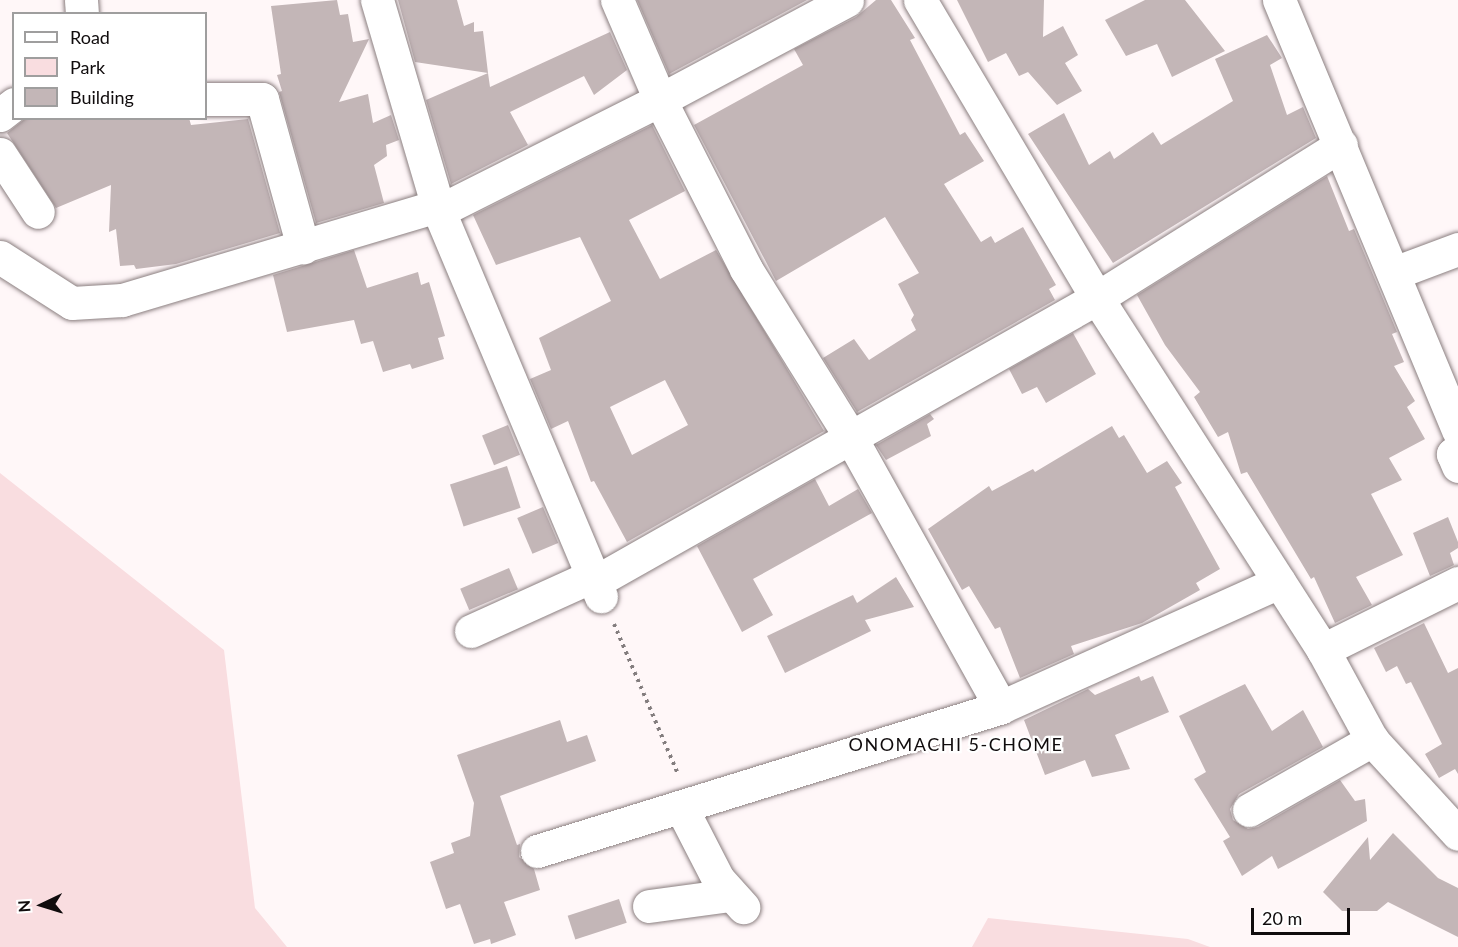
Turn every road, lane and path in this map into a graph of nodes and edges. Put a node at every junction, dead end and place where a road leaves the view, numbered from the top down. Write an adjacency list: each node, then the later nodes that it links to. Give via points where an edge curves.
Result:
1 (377, 0): 12 (street)
2 (617, 0): 7 (street)
3 (847, 0): 7 (street)
4 (920, 0): 18 (street)
5 (1279, 0): 10 (street)
6 (207, 99): 14 (street, via 262,99)
7 (660, 100): 12 (street); 20 (street, via 746,269)
8 (12, 106): 9 (street)
9 (0, 115)
10 (1341, 145): 17 (street); 18 (street)
11 (0, 154): 13 (street)
12 (439, 208): 14 (street); 25 (street)
13 (38, 212)
14 (303, 247): 16 (street, via 122,300 72,303)
15 (1458, 249): 17 (street)
16 (0, 257)
17 (1394, 273): 19 (street)
18 (1097, 298): 20 (street); 23 (street)
19 (1458, 430)
20 (850, 438): 25 (street); 28 (street)
21 (1458, 451): 22 (street, via 1453,454)
22 (1458, 466)
23 (1279, 582): 27 (street); 28 (street)
24 (1458, 583): 27 (street)
25 (596, 584): 26 (street); 30 (path)
26 (471, 631)
27 (1323, 650): 29 (street)
28 (1001, 707): 30 (street)
29 (1372, 740): 31 (street); 32 (street)
30 (686, 800): 33 (street); 34 (street, via 736,901)
31 (1249, 810)
32 (1458, 834)
33 (537, 851)
34 (649, 906)

